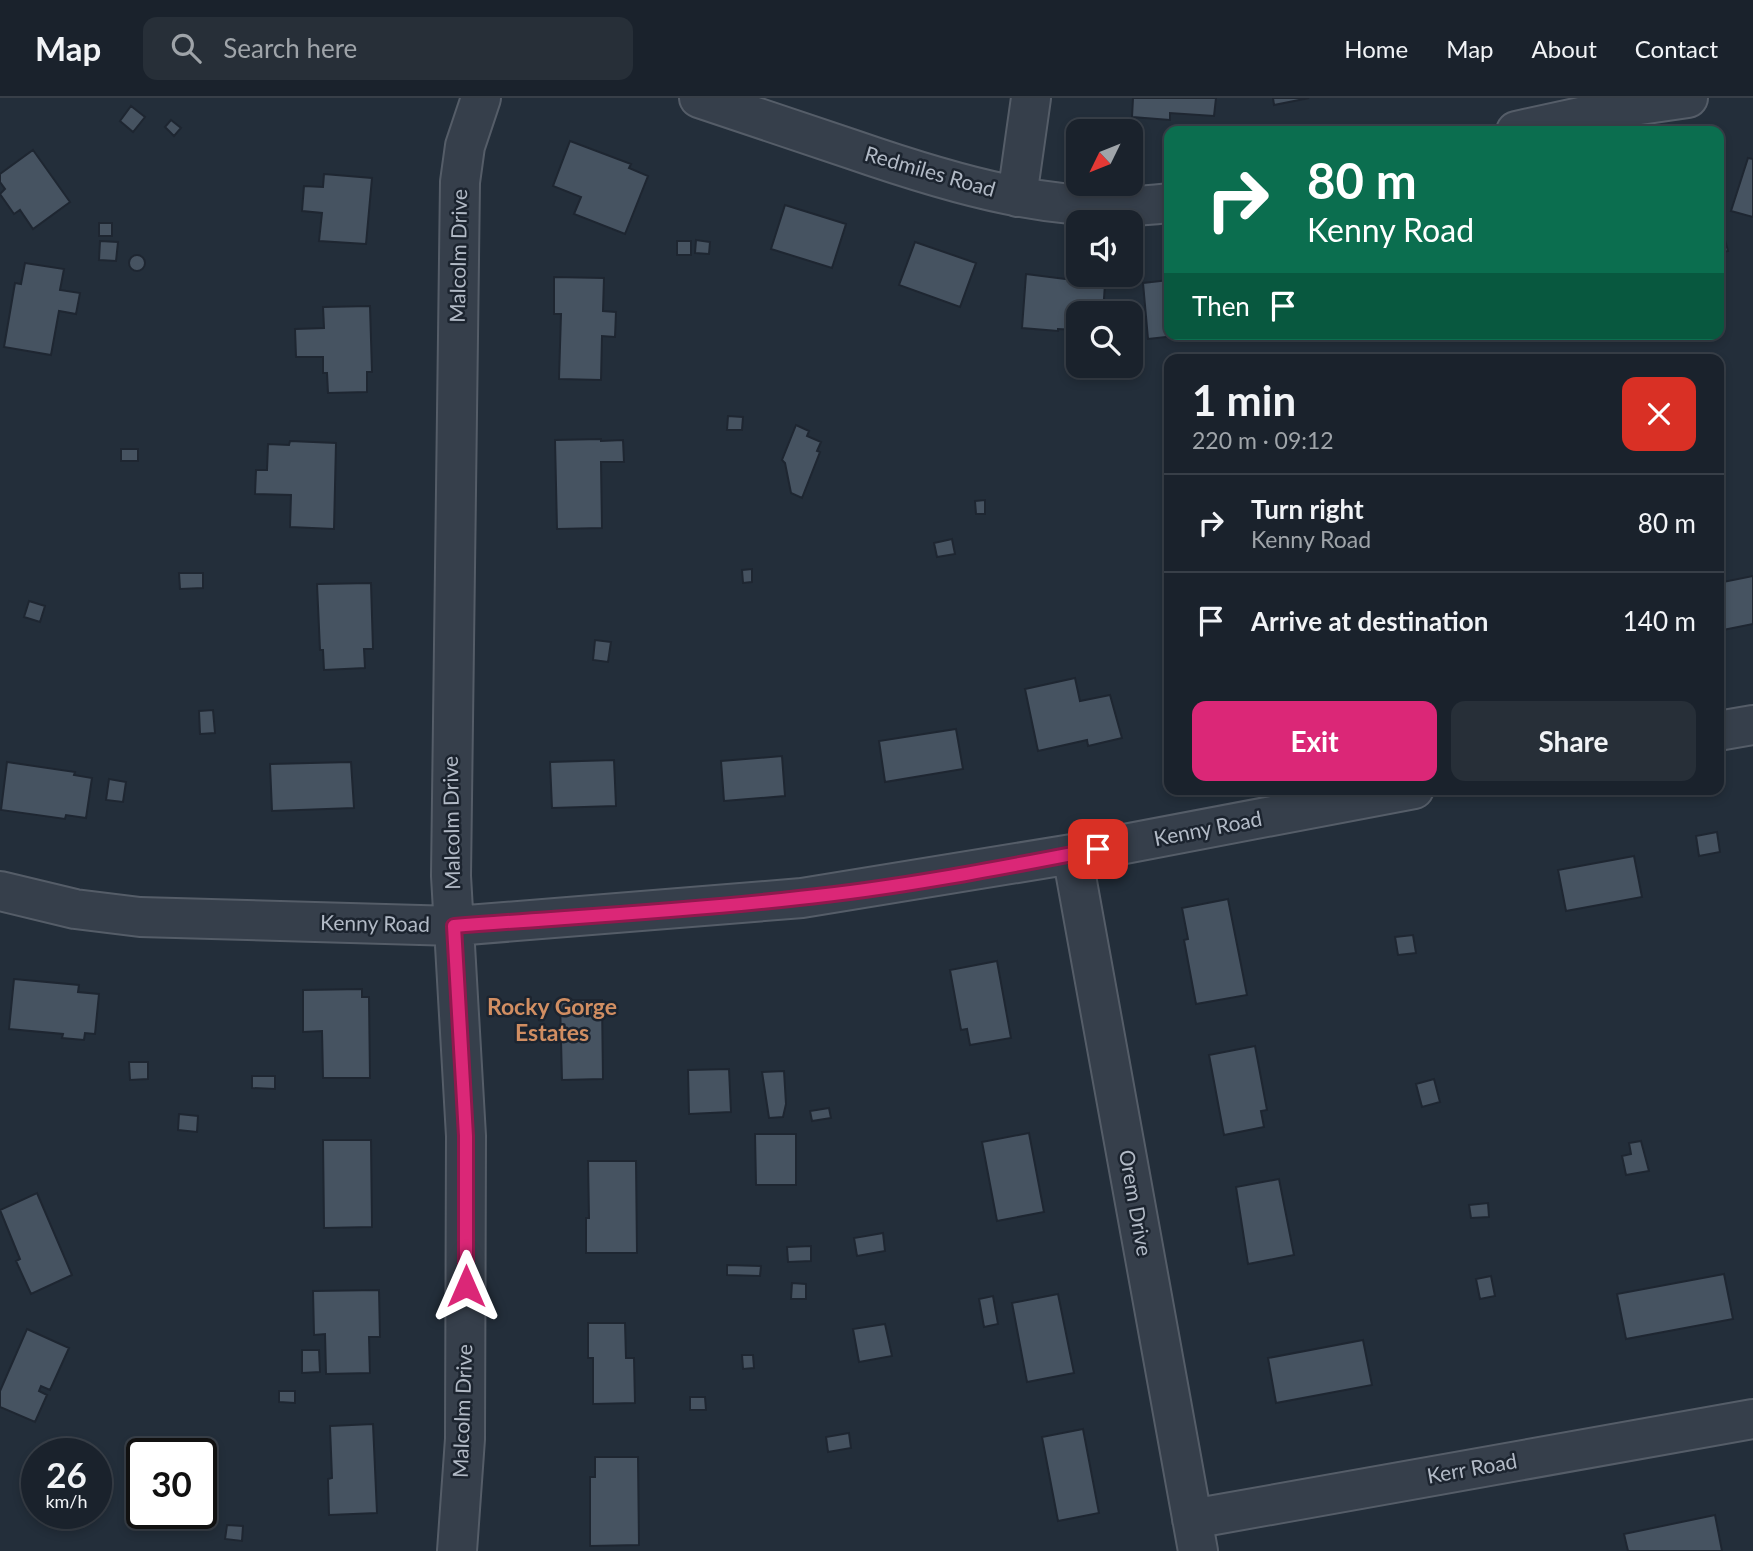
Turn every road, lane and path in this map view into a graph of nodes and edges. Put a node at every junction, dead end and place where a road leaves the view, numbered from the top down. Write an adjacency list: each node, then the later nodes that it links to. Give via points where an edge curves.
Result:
1 (481, 98): 13 (street, Malcolm Drive, via 460,182 451,732)
2 (699, 98): 6 (street, Redmiles Road, via 936,178)
3 (1031, 98): 6 (street)
4 (1688, 98): 5 (street)
5 (1539, 126)
6 (1017, 197): 7 (street, Redmiles Road, via 1086,205)
7 (1164, 204)
8 (1753, 725): 9 (street)
9 (1724, 730)
10 (1382, 795): 11 (street, Kenny Road)
11 (1072, 854): 13 (street, Kenny Road, via 802,898); 15 (street, Orem Drive)
12 (0, 891): 13 (street, Kenny Road, via 75,909 140,917)
13 (454, 926): 16 (street, Malcolm Drive, via 466,1136 465,1439)
14 (1753, 1419): 15 (street, Kerr Road)
15 (1195, 1535)
16 (457, 1551)

